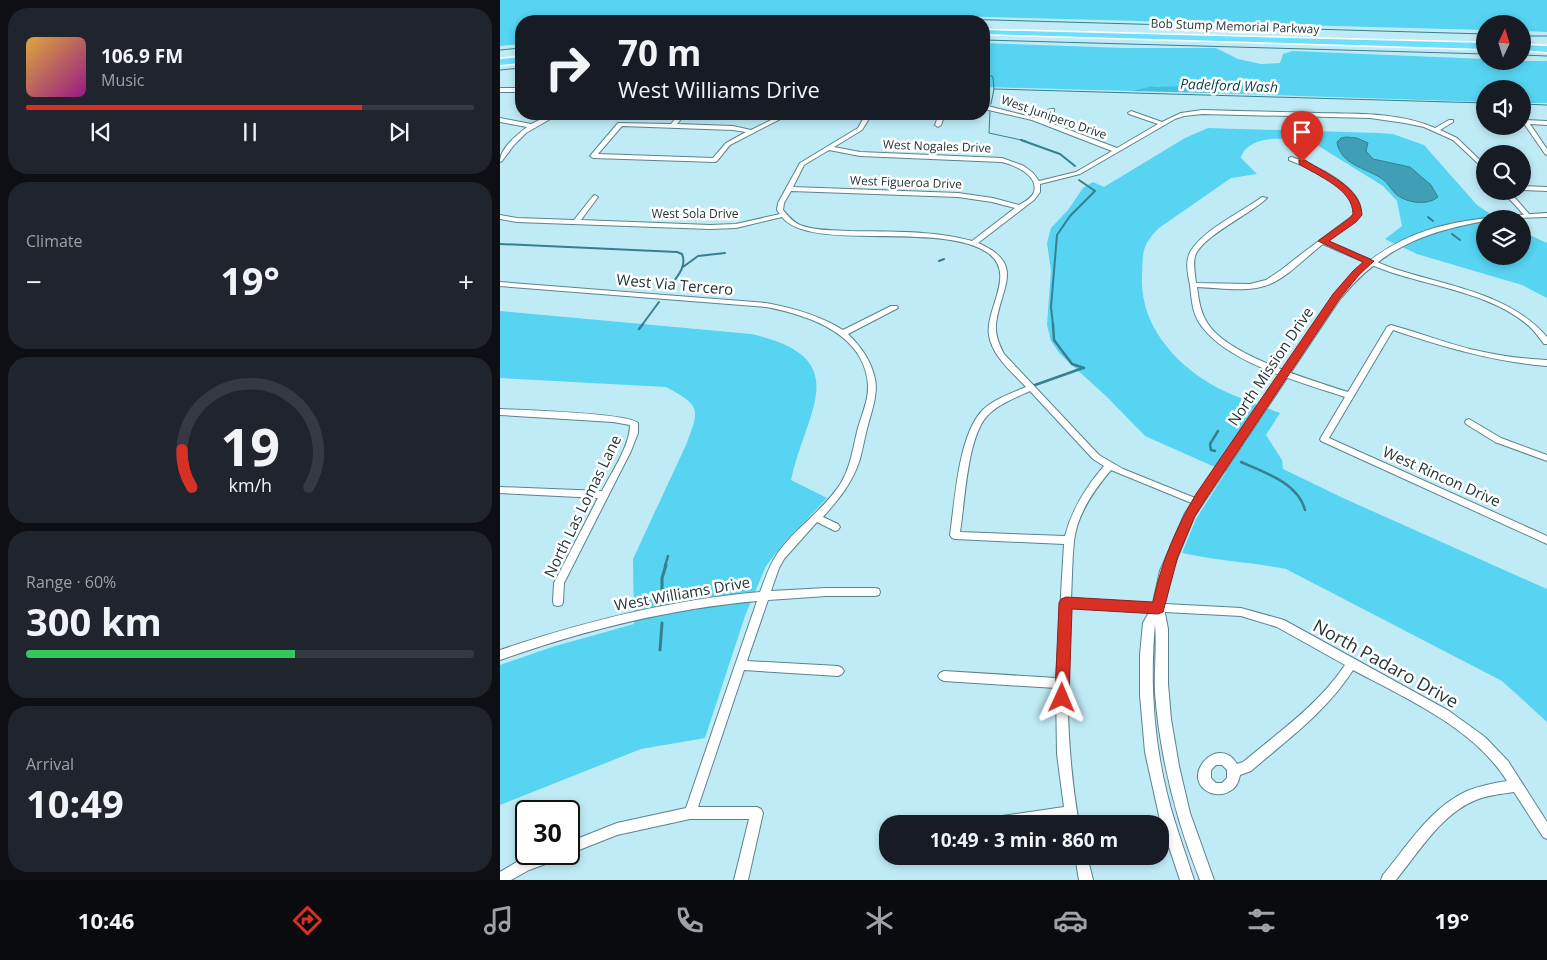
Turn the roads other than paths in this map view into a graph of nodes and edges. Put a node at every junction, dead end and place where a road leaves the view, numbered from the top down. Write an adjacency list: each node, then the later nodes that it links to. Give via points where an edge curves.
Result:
1 (990, 27): 3 (highway, Bob Stump Memorial Parkway)
2 (990, 32): 6 (highway, Bob Stump Memorial Parkway)
3 (1476, 41)
4 (1531, 42): 5 (highway)
5 (1547, 42)
6 (1476, 46)
7 (1531, 47): 8 (highway)
8 (1547, 48)
9 (515, 56): 10 (highway)
10 (500, 57)
11 (515, 61): 12 (highway)
12 (500, 62)
13 (500, 90): 14 (street)
14 (515, 90)
15 (990, 108): 24 (street, West Junipero Drive)
16 (1052, 110): 24 (street)
17 (1131, 112): 27 (street)
18 (500, 120): 29 (street)
19 (544, 120): 29 (street)
20 (678, 120): 30 (street)
21 (775, 120): 32 (street)
22 (866, 120): 33 (street, via 862,127)
23 (940, 120): 28 (street)
24 (1036, 120): 34 (street, West Junipero Drive)
25 (1451, 122): 31 (street)
26 (1547, 123): 35 (street, via 1526,122)
27 (1162, 124): 31 (street, via 1183,114 1213,112 1379,117); 34 (street)
28 (938, 125)
29 (532, 126): 38 (street, via 512,141)
30 (673, 126): 32 (street, via 733,128); 32 (street, via 620,124 593,156 714,160 728,144)
31 (1436, 130): 37 (street, via 1455,139)
32 (752, 132)
33 (828, 148): 39 (street, West Nogales Drive, via 860,154 1002,160 1021,167); 41 (street, via 802,164)
34 (1116, 150): 39 (street, via 1071,176)
35 (1547, 154)
36 (1290, 159): 47 (street, via 1312,168 1348,191)
37 (1476, 159)
38 (500, 160)
39 (1037, 183): 46 (street, via 1035,196)
40 (1531, 188): 42 (street)
41 (788, 189): 46 (street, West Figueroa Drive, via 958,195); 49 (street, via 781,203)
42 (1547, 189)
43 (595, 197): 54 (street)
44 (1264, 198): 59 (street, via 1197,247 1190,260)
45 (1514, 200): 48 (street)
46 (1022, 208): 56 (street)
47 (1359, 210): 55 (street, via 1353,220)
48 (1523, 210)
49 (783, 215): 54 (street, West Sola Drive, via 724,227); 56 (street, via 794,224 814,230 945,236)
50 (1531, 215): 51 (street, North Mission Drive)
51 (1547, 215)
52 (500, 216): 54 (street, West Sola Drive, via 517,220)
53 (1476, 221): 57 (street, North Mission Drive, via 1419,235 1391,247)
54 (576, 222)
55 (1322, 241): 57 (street); 59 (street, via 1268,282 1250,286)
56 (973, 242): 65 (street, via 993,255 1002,267 1004,278 991,326 992,339 1001,355)
57 (1370, 261): 62 (street, via 1506,307 1526,318); 64 (street, North Mission Drive, via 1347,283)
58 (500, 284): 61 (street, West Via Tercero, via 791,309 828,323)
59 (1194, 285): 64 (street, via 1197,312 1216,338)
60 (894, 308): 61 (street)
61 (843, 333): 74 (street, West Via Tercero, via 862,354 872,378 870,399 851,473)
62 (1547, 342)
63 (1547, 363): 66 (street, via 1484,356 1391,328)
64 (1285, 373): 66 (street); 73 (street, North Mission Drive)
65 (1030, 388): 70 (street, via 1085,448); 76 (street, via 998,403 977,421 971,437 955,535)
66 (1350, 396): 77 (street, West Rincon Drive, via 1324,439)
67 (500, 412): 72 (street, North Las Lomas Lane, via 634,423 627,451)
68 (1469, 422): 69 (street, via 1498,440)
69 (1547, 458)
70 (1109, 466): 73 (street); 76 (street, via 1087,492)
71 (500, 490): 72 (street)
72 (604, 495): 80 (street, North Las Lomas Lane, via 559,583)
73 (1197, 502): 82 (street, North Mission Drive, via 1166,571)
74 (817, 518): 75 (street); 79 (street, West Via Tercero, via 782,553)
75 (835, 527)
76 (1069, 540): 81 (street)
77 (1547, 540)
78 (875, 592): 79 (street, West Williams Drive)
79 (764, 594): 83 (street, West Williams Drive, via 636,614); 85 (street, West Via Tercero)
80 (558, 602)
81 (1066, 603): 82 (street); 88 (street)
82 (1158, 608): 84 (street, North Padaro Drive, via 1241,612 1261,617 1280,624); 100 (street, North Mission Drive, via 1149,623 1147,636 1148,723 1158,786); 101 (street, North Mission Drive, via 1163,624 1162,694 1169,750 1183,810)
83 (500, 655)
84 (1351, 664): 89 (street, via 1323,700 1247,767); 90 (street, North Padaro Drive, via 1465,728 1493,752)
85 (740, 666): 86 (street); 91 (street, West Via Tercero)
86 (838, 671)
87 (944, 676): 88 (street)
88 (1062, 683): 92 (street, via 1063,751)
89 (1234, 771)
90 (1516, 786): 93 (street, North Padaro Drive); 102 (street, via 1488,790 1456,805 1437,821)
91 (690, 813): 94 (street, via 617,828); 98 (street, via 757,813)
92 (1072, 815)
93 (1547, 833)
94 (580, 843)
95 (527, 865): 97 (street)
96 (1083, 865): 99 (street)
97 (500, 879)
98 (741, 880)
99 (1086, 880)
100 (1187, 880)
101 (1207, 880)
102 (1388, 880)

